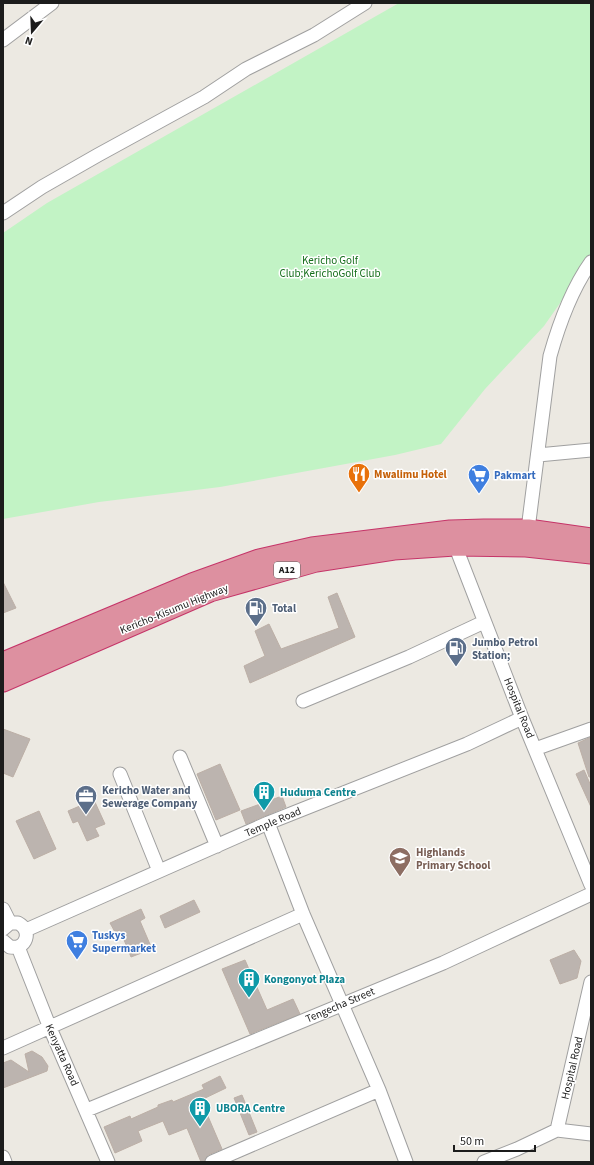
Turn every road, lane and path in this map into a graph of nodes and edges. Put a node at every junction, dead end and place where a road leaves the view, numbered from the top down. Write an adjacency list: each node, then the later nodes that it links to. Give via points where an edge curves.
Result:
1 (52, 3): 3 (street)
2 (365, 3): 4 (street, via 314,35 246,69 204,97 42,187)
3 (3, 40)
4 (3, 213)
5 (591, 262): 7 (street, via 558,328 550,356)
6 (591, 450): 7 (street)
7 (538, 455): 9 (street)
8 (453, 538): 9 (highway, Kericho-Kisumu Highway / A12); 12 (street, Hospital Road); 13 (highway, Kericho-Kisumu Highway / A12, via 312,547 259,559 192,583); 14 (highway, Kericho-Kisumu Highway / A12, via 316,562 210,592)
9 (527, 538): 10 (highway, Kericho-Kisumu Highway / A12); 11 (highway, Kericho-Kisumu Highway / A12)
10 (591, 538)
11 (591, 554)
12 (484, 622): 15 (street, via 409,657); 16 (street, Hospital Road)
13 (3, 662)
14 (3, 682)
15 (303, 701)
16 (522, 718): 18 (street, Hospital Road); 21 (street, Temple Road, via 467,744)
17 (591, 729): 18 (street)
18 (535, 749): 24 (street, Hospital Road)
19 (180, 757): 22 (street)
20 (120, 774): 23 (street)
21 (268, 824): 22 (street, Temple Road); 27 (street)
22 (217, 846): 23 (street, Temple Road)
23 (159, 871): 29 (street, Temple Road)
24 (591, 885)
25 (591, 894): 33 (street, Tengecha Street, via 443,963)
26 (3, 909): 28 (street)
27 (303, 914): 33 (street); 34 (street)
28 (6, 926): 29 (street, via 18,923)
29 (26, 930): 31 (street, via 26,938)
30 (3, 941): 31 (street, via 10,947)
31 (18, 947): 34 (street, Kenyatta Road)
32 (591, 982): 38 (street, Hospital Road)
33 (343, 1003): 36 (street); 37 (street, Tengecha Street)
34 (50, 1028): 35 (street); 37 (street, Kenyatta Road)
35 (3, 1048)
36 (379, 1090): 43 (street); 44 (street)
37 (87, 1110): 42 (street, Kenyatta Road)
38 (557, 1130): 39 (street); 45 (street)
39 (591, 1134)
40 (3, 1157): 41 (street)
41 (5, 1162)
42 (108, 1162)
43 (212, 1162)
44 (406, 1162)
45 (484, 1162)

